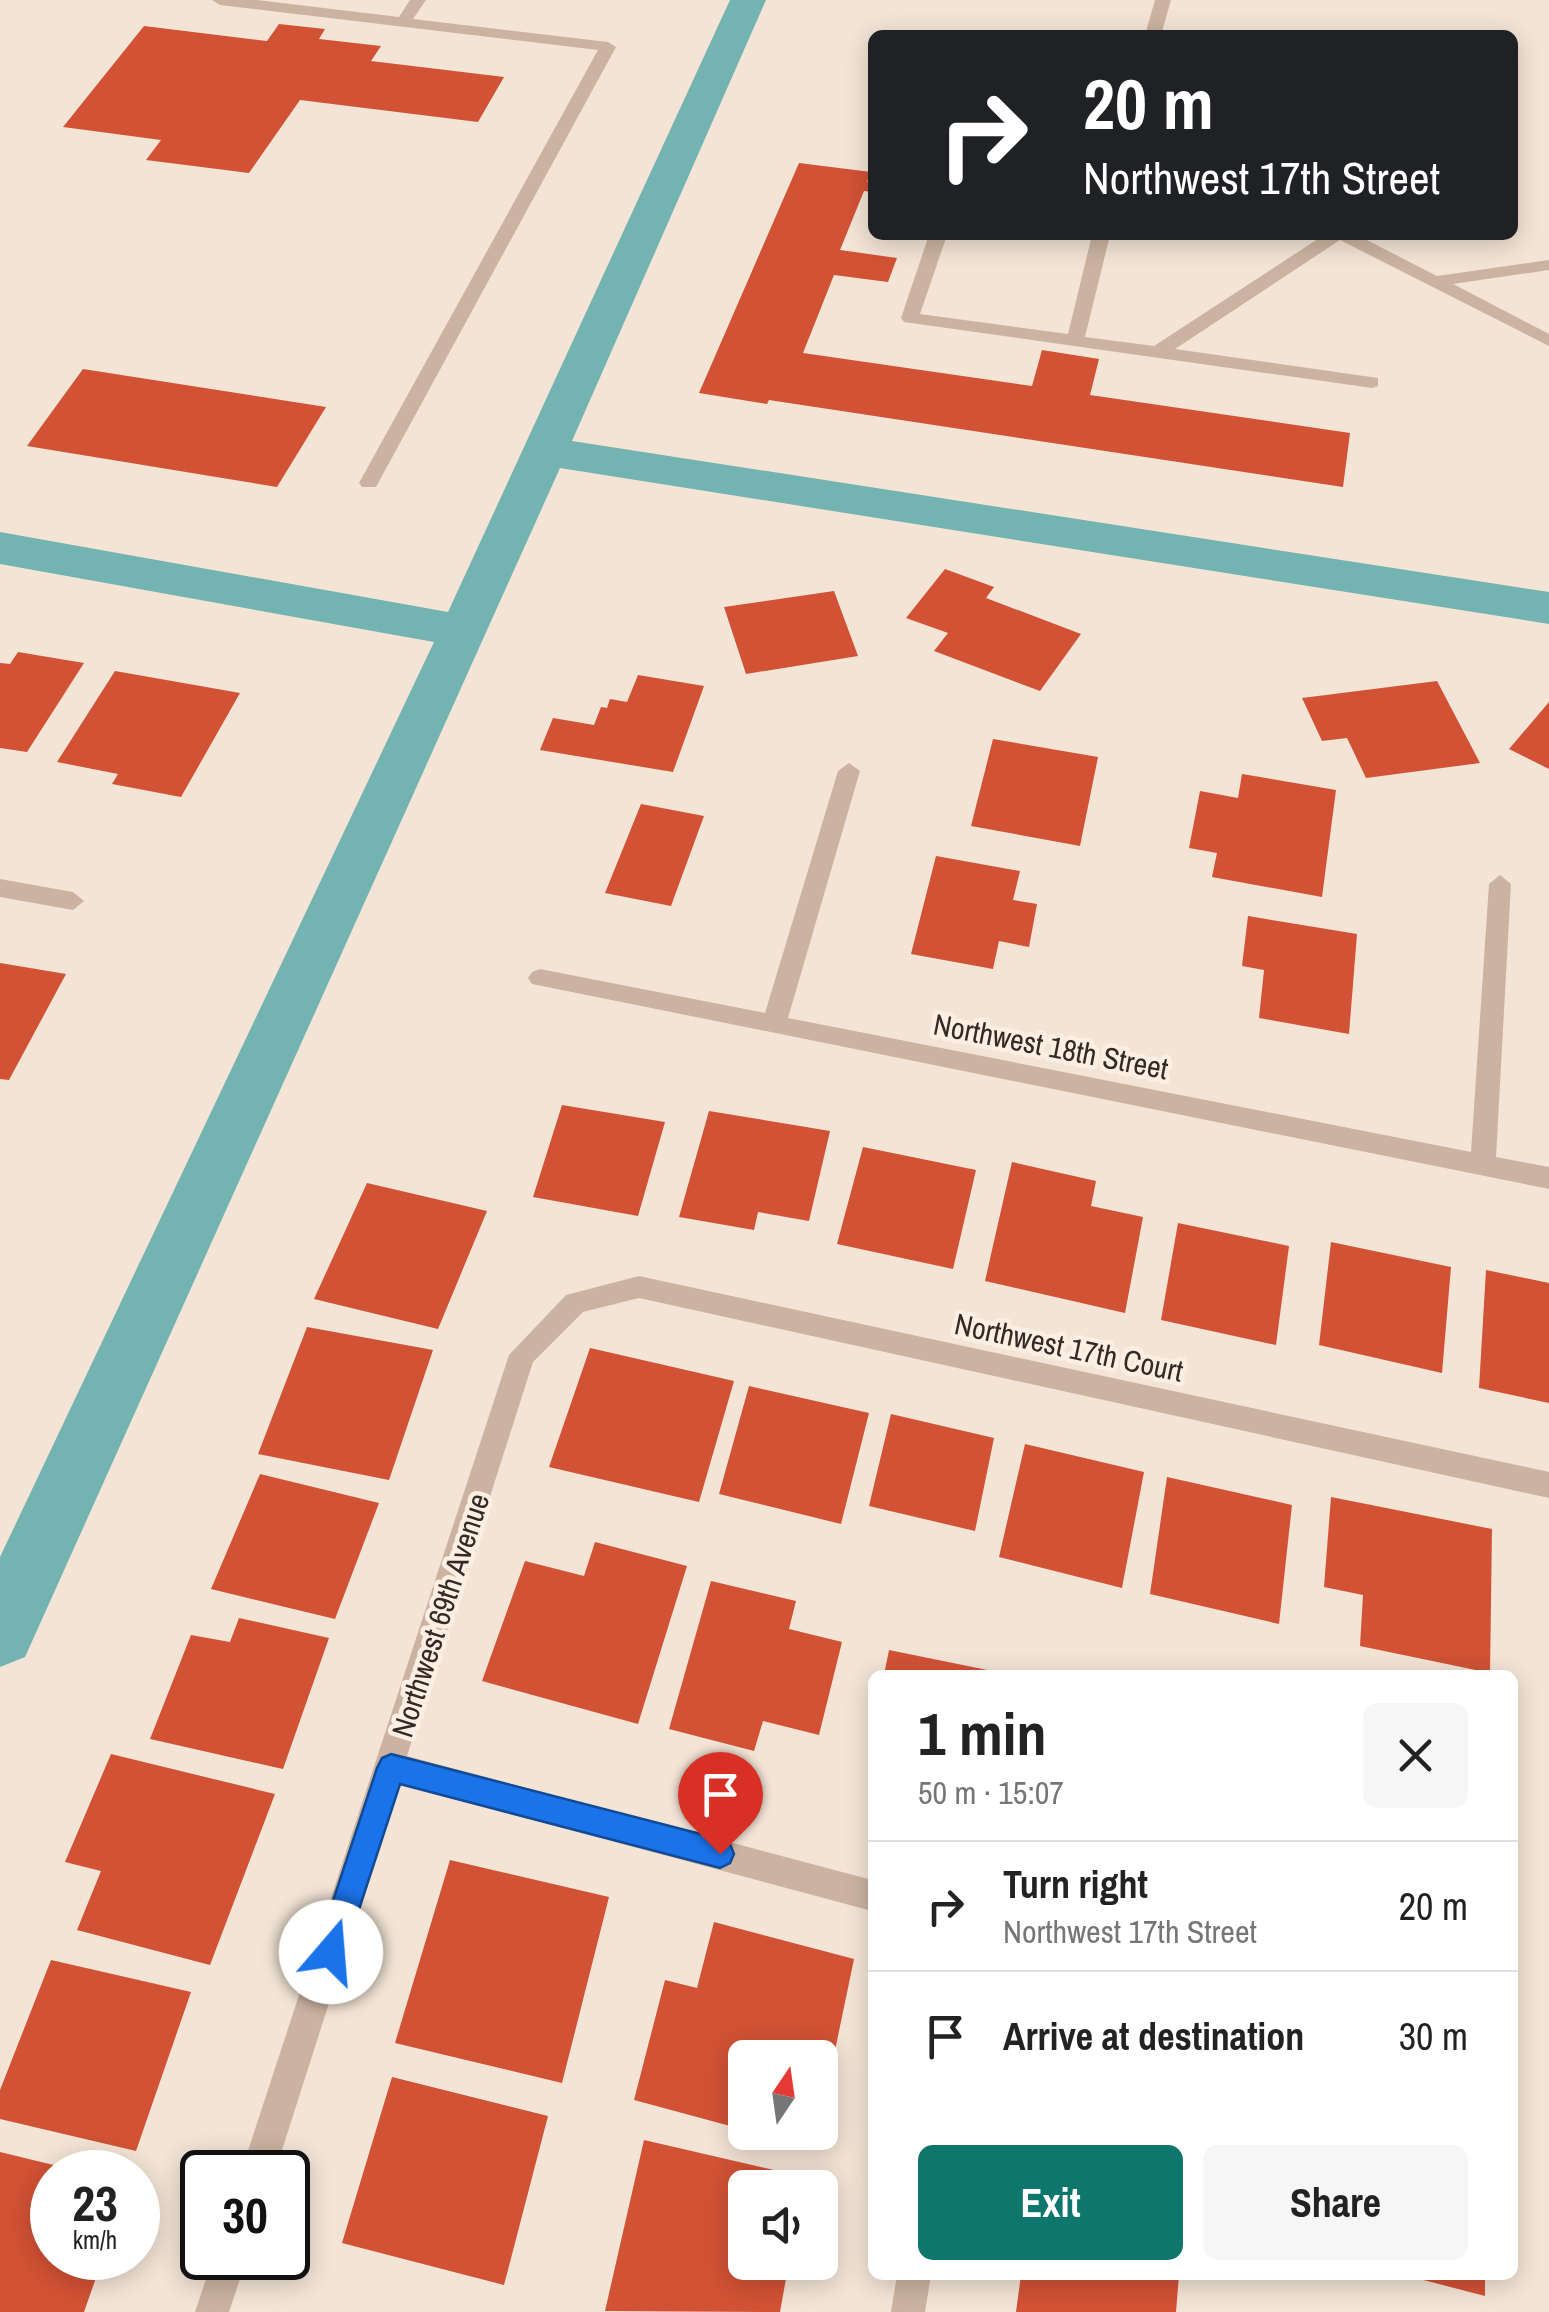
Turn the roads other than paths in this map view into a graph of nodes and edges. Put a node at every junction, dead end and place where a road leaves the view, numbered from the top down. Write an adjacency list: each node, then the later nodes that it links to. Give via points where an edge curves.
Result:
1 (220, 0): 5 (street)
2 (383, 0): 5 (street)
3 (418, 0): 6 (street)
4 (1162, 0): 7 (street)
5 (371, 18): 6 (street)
6 (403, 22): 18 (street, via 608,46)
7 (1154, 30)
8 (936, 240): 14 (street, via 910,318)
9 (1101, 240): 14 (street)
10 (1328, 240): 16 (street)
11 (1354, 240): 13 (street)
12 (1549, 265): 13 (street)
13 (1434, 282): 15 (street)
14 (1075, 341): 16 (street)
15 (1549, 341)
16 (1158, 352): 17 (street)
17 (1372, 382)
18 (370, 483)
19 (849, 771): 24 (street)
20 (1500, 884): 25 (street)
21 (0, 888): 22 (street)
22 (73, 901)
23 (540, 978): 24 (street, Northwest 18th Street)
24 (774, 1024): 25 (street, Northwest 18th Street)
25 (1483, 1165): 26 (street, Northwest 18th Street)
26 (1549, 1178)
27 (575, 1303): 28 (street, Northwest 17th Court, via 639,1287); 29 (street, Northwest 69th Avenue, via 522,1355)
28 (1549, 1485)
29 (391, 1768): 30 (street); 31 (street, Northwest 69th Avenue)
30 (868, 1895)
31 (265, 2150)
32 (223, 2280): 34 (street)
33 (913, 2280): 35 (street)
34 (212, 2312)
35 (908, 2312)

